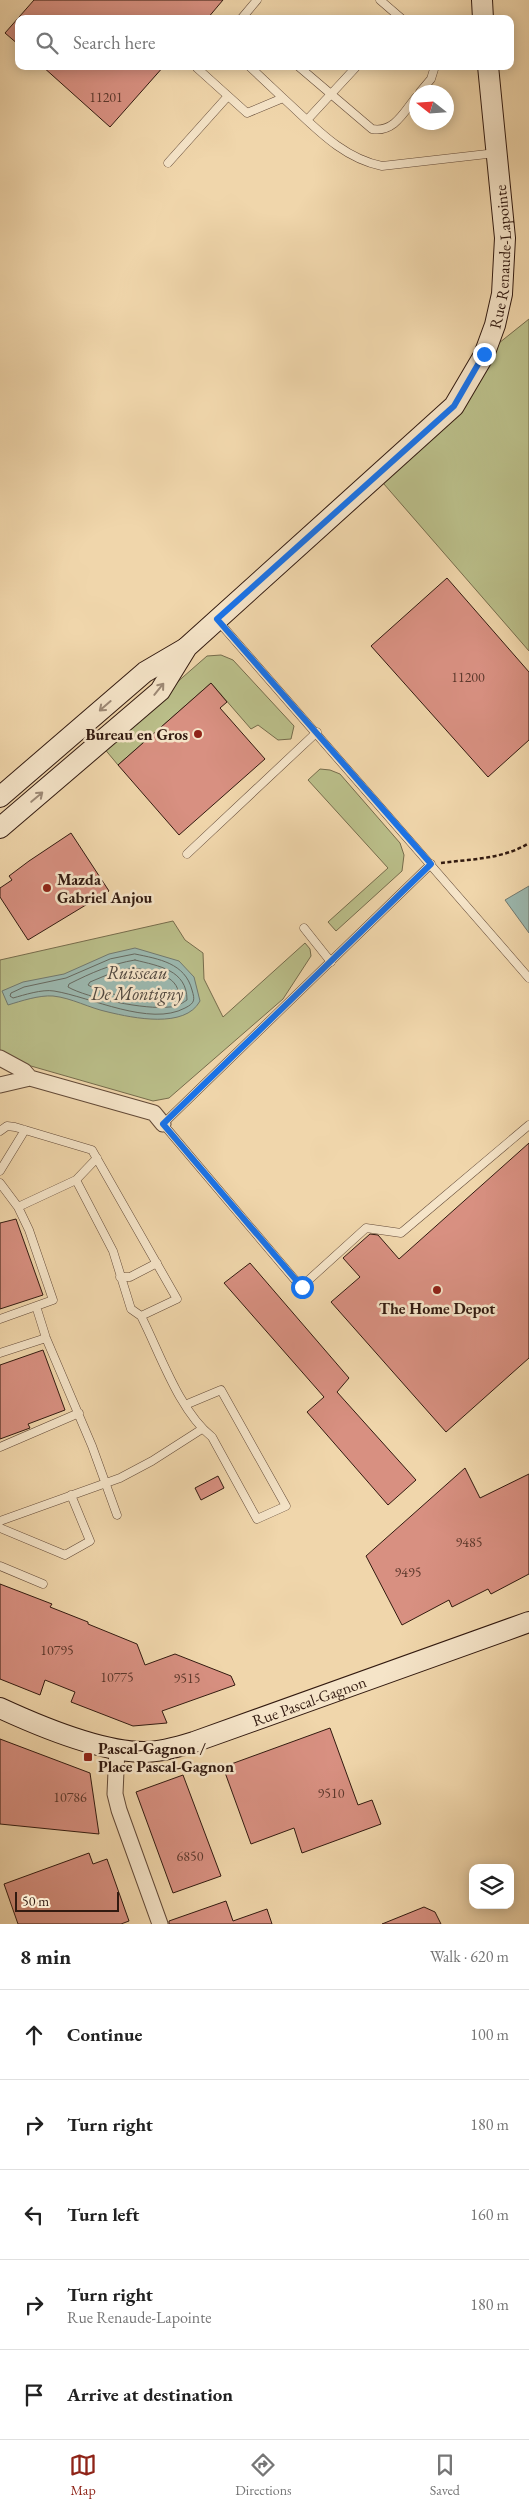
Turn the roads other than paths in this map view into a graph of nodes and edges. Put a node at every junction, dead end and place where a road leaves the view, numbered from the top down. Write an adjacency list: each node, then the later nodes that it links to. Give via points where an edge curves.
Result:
1 (257, 0): 4 (lane)
2 (380, 0): 5 (lane)
3 (482, 0): 6 (street)
4 (244, 15)
5 (398, 15)
6 (483, 15)
7 (199, 70): 15 (lane)
8 (253, 70): 16 (lane)
9 (303, 70): 14 (lane)
10 (352, 70): 14 (lane)
11 (434, 70): 13 (lane)
12 (488, 70): 19 (street, Rue Renaude-Lapointe)
13 (426, 85)
14 (331, 94): 17 (lane, via 372,129 382,131 391,127); 18 (lane)
15 (228, 96): 16 (lane, via 247,113); 20 (lane)
16 (282, 98): 18 (lane)
17 (409, 105)
18 (307, 120): 19 (lane, via 346,154 382,166)
19 (496, 153): 21 (street, Rue Renaude-Lapointe, via 505,238 502,294 484,354 454,406)
20 (168, 163)
21 (217, 619): 22 (lane); 23 (street, Rue Renaude-Lapointe, via 187,647 145,672)
22 (317, 732): 24 (lane); 25 (lane)
23 (5, 808)
24 (187, 854)
25 (431, 864): 27 (lane); 28 (lane)
26 (304, 928): 27 (lane)
27 (331, 962): 32 (lane)
28 (529, 978)
29 (0, 1058): 30 (street)
30 (30, 1078): 31 (street); 32 (street, via 154,1113)
31 (0, 1085)
32 (163, 1124): 33 (lane, via 302,1287 366,1228 401,1233)
33 (529, 1125)
34 (0, 1129): 35 (lane, via 7,1126)
35 (24, 1130): 36 (lane, via 92,1150); 37 (lane)
36 (97, 1158): 38 (lane); 41 (lane)
37 (0, 1171)
38 (76, 1180): 40 (lane); 42 (lane, via 113,1251)
39 (0, 1183): 40 (lane)
40 (18, 1207): 43 (lane, via 53,1300)
41 (157, 1263): 42 (lane, via 130,1277); 44 (lane, via 177,1299)
42 (120, 1277): 44 (lane, via 131,1309)
43 (36, 1306): 45 (lane); 46 (lane)
44 (141, 1316): 48 (lane)
45 (0, 1319)
46 (46, 1338): 47 (lane); 49 (lane)
47 (0, 1353)
48 (185, 1405): 50 (lane); 50 (lane, via 221,1390 286,1506 257,1519 212,1437)
49 (79, 1413): 51 (lane); 52 (lane)
50 (202, 1429): 52 (lane, via 152,1461)
51 (0, 1447)
52 (105, 1482): 53 (lane); 54 (lane)
53 (71, 1495): 55 (lane); 56 (lane, via 90,1541 64,1555)
54 (118, 1515)
55 (0, 1521)
56 (0, 1528)
57 (0, 1566): 58 (lane)
58 (43, 1584)
59 (529, 1622): 61 (street, Rue Pascal-Gagnon, via 194,1742 148,1752)
60 (0, 1708): 61 (street, Rue Pascal-Gagnon, via 96,1745)
61 (117, 1748): 62 (street, via 115,1794)
62 (160, 1924)

